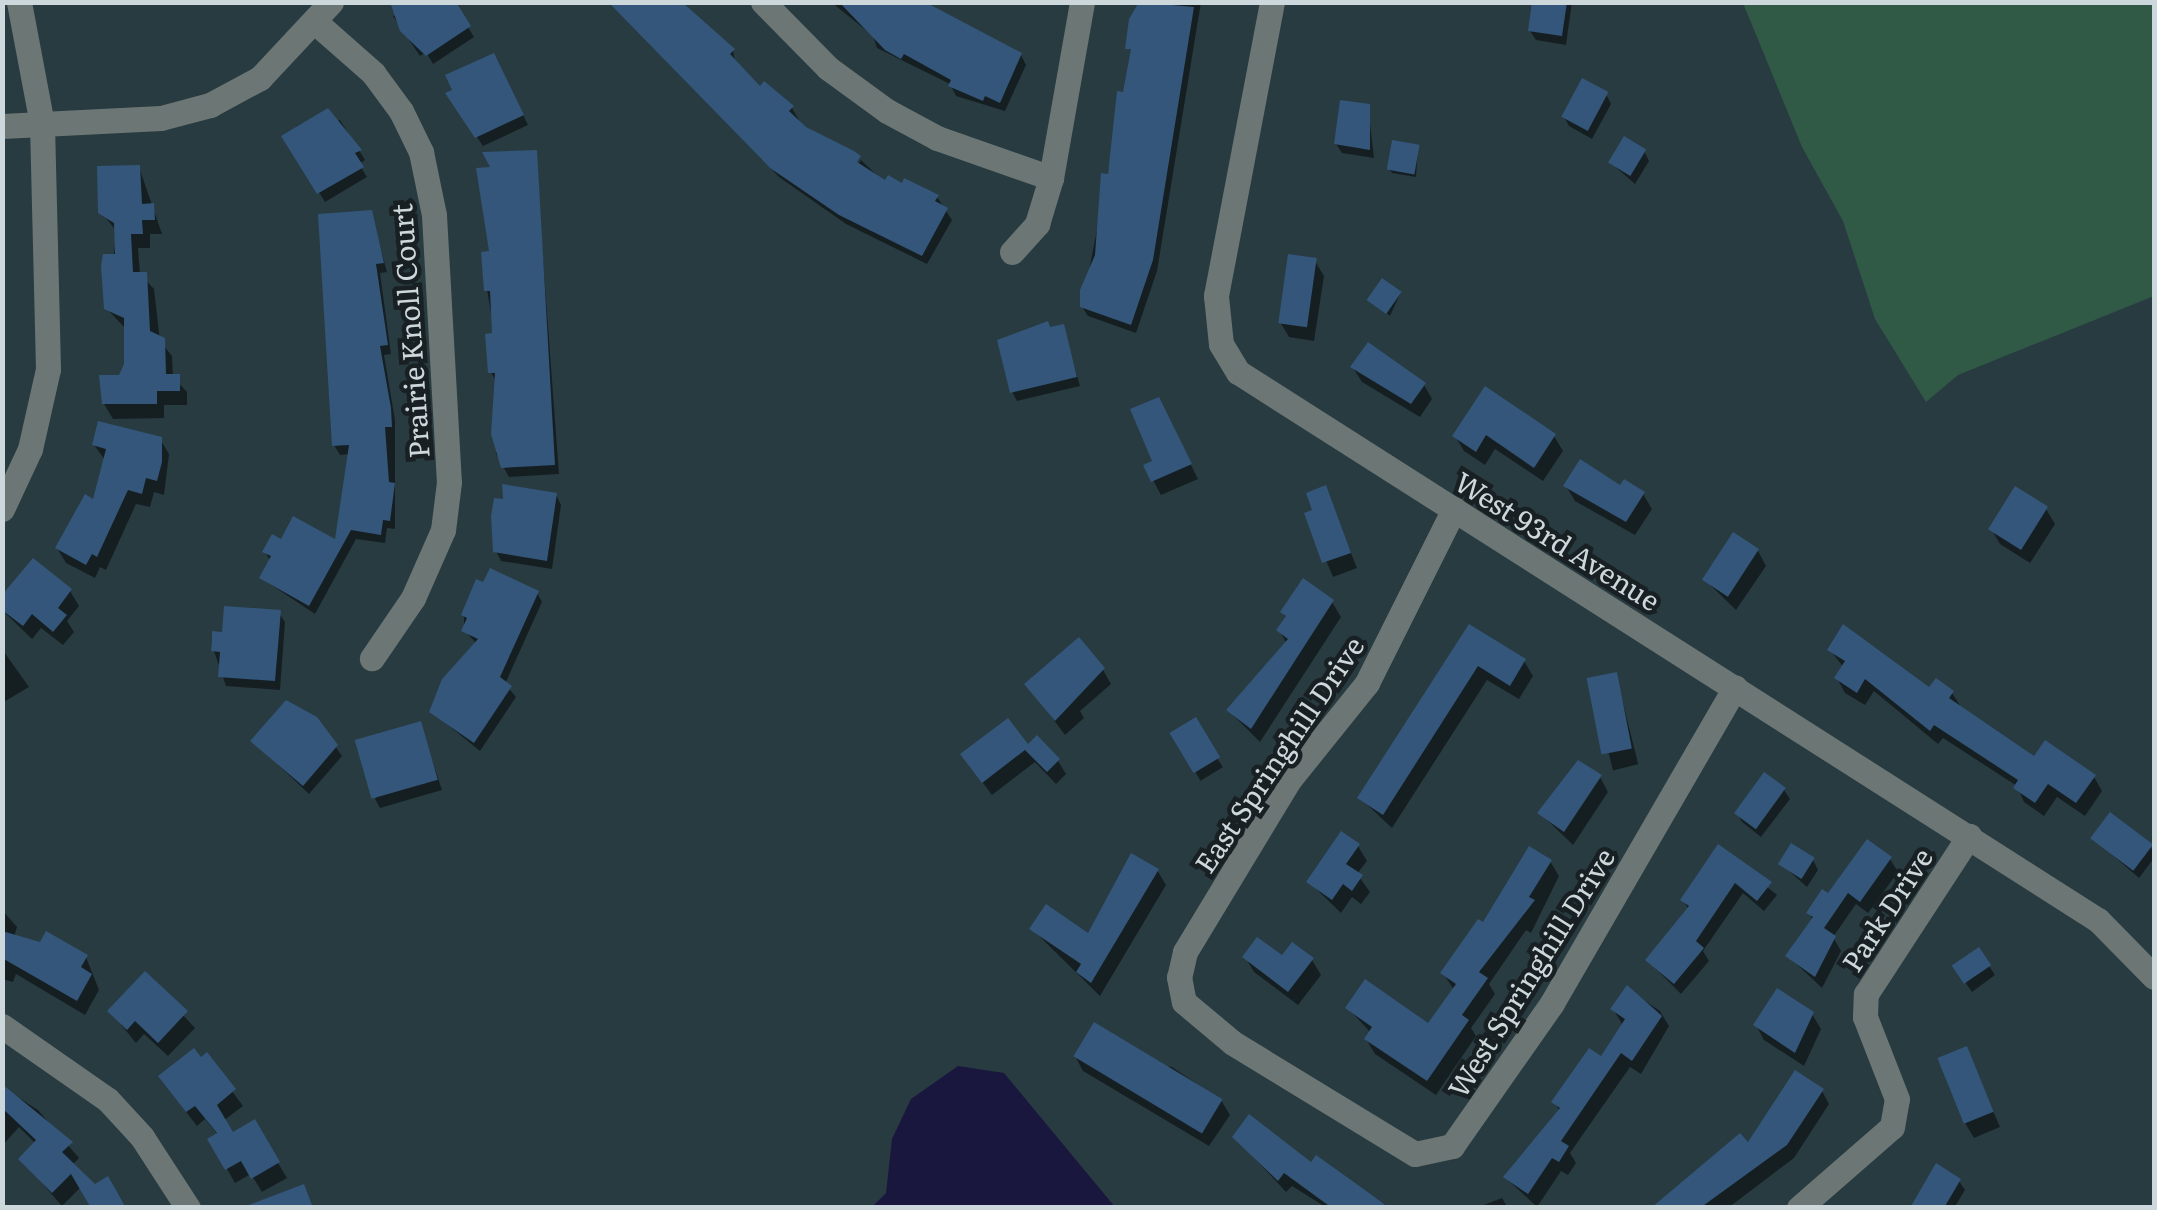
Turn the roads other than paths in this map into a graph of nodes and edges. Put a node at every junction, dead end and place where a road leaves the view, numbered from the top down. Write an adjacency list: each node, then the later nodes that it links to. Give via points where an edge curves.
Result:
1 (763, 2): 8 (street, via 828,68 887,112 937,138)
2 (1082, 2): 8 (street)
3 (1272, 2): 11 (street, West 93rd Avenue, via 1218,278 1221,344 1254,385)
4 (17, 5): 6 (street, via 34,58)
5 (322, 12): 6 (street, via 260,78 210,106 161,118); 12 (street, Prairie Knoll Court, via 401,111 421,152 434,215 449,482 443,530 413,598)
6 (42, 124): 7 (street); 10 (street, via 48,369 30,448)
7 (2, 126)
8 (1051, 178): 9 (street, via 1037,224)
9 (1012, 252)
10 (2, 509)
11 (1454, 510): 13 (street, West 93rd Avenue); 17 (street, East Springhill Drive, via 1366,683 1290,780 1181,964 1182,995 1198,1019)
12 (372, 658)
13 (1735, 687): 14 (street, West 93rd Avenue); 17 (street, West Springhill Drive, via 1552,1004 1452,1146 1415,1154)
14 (1969, 836): 15 (street, West 93rd Avenue, via 2111,930); 19 (street, Park Drive, via 1866,994 1865,1017 1897,1099 1892,1127)
15 (2154, 978)
16 (2, 1026): 18 (street, via 108,1100)
17 (1312, 1089)
18 (188, 1208)
19 (1799, 1208)

